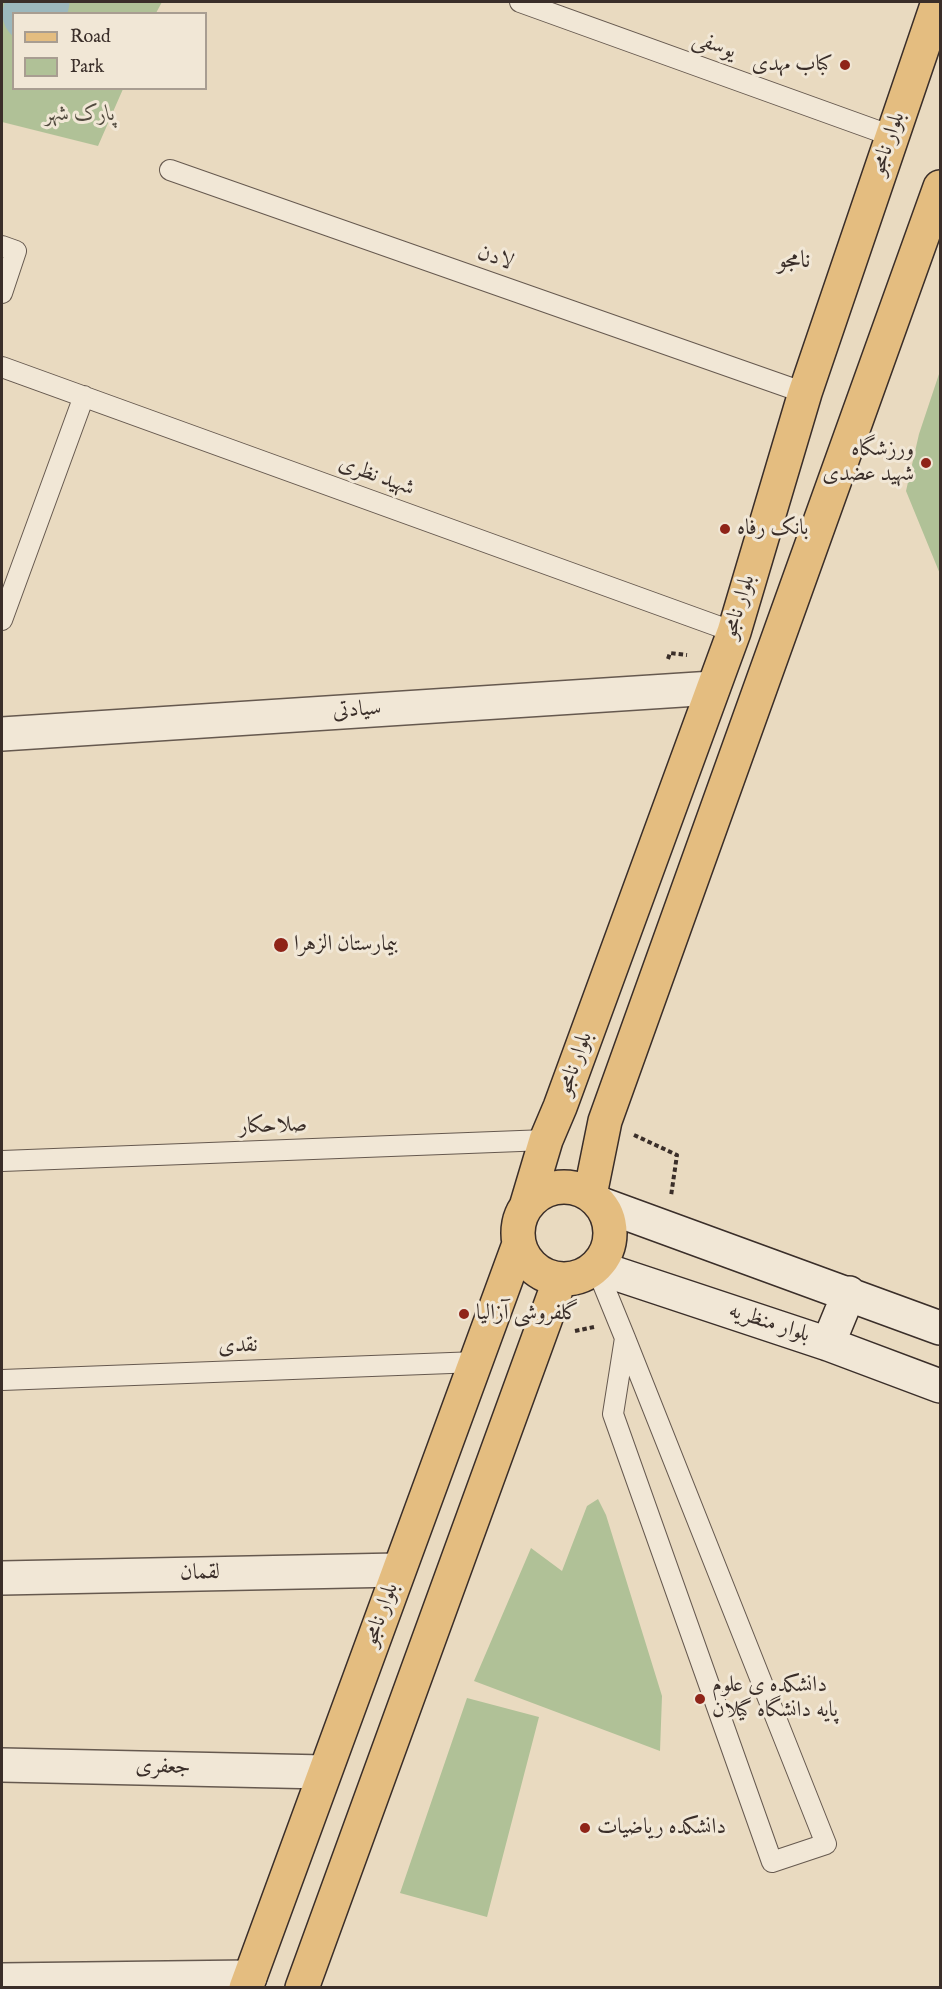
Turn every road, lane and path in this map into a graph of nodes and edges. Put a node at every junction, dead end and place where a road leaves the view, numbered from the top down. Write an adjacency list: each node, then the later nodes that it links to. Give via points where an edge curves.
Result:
1 (520, 2): 3 (lane, یوسفی)
2 (939, 2): 3 (main road, بلوار نامجو)
3 (892, 136): 9 (main road, بلوار نامجو)
4 (170, 170): 9 (lane, لادن)
5 (940, 187): 16 (main road, بلوار نامجو)
6 (2, 246): 7 (lane, via 16,251)
7 (2, 293)
8 (2, 367): 10 (lane, شهید نظری)
9 (805, 393): 12 (main road, بلوار نامجو)
10 (84, 396): 11 (lane); 12 (lane, شهید نظری)
11 (2, 617)
12 (734, 632): 13 (main road, بلوار نامجو)
13 (713, 688): 14 (street, سیادتی); 15 (main road, بلوار نامجو)
14 (2, 734)
15 (617, 950): 16 (main road); 18 (main road, بلوار نامجو)
16 (661, 965): 17 (main road, بلوار نامجو)
17 (605, 1121): 20 (main road, بلوار نامجو); 22 (path, via 677,1155)
18 (546, 1140): 19 (lane, صلاحکار); 21 (main road, بلوار نامجو)
19 (2, 1161)
20 (595, 1199): 21 (main road, via 568,1188 555,1188 534,1198); 22 (street); 24 (main road, via 609,1225 607,1248)
21 (526, 1207): 23 (main road, via 520,1219)
22 (667, 1227): 26 (street)
23 (519, 1244): 25 (main road, via 530,1264); 30 (main road, بلوار نامجو)
24 (596, 1267): 25 (main road); 28 (lane); 29 (street, بلوار منظریه)
25 (560, 1279): 34 (main road)
26 (849, 1293): 27 (street); 29 (street)
27 (940, 1328)
28 (625, 1338): 28 (lane, via 613,1414 772,1862 826,1844)
29 (828, 1344): 32 (street, بلوار منظریه)
30 (477, 1362): 31 (lane, نقدی); 33 (main road, بلوار نامجو)
31 (2, 1380)
32 (940, 1386)
33 (439, 1464): 34 (main road); 35 (main road, بلوار نامجو)
34 (486, 1481): 41 (main road)
35 (398, 1570): 36 (street, لقمان); 38 (main road, بلوار نامجو)
36 (2, 1578)
37 (2, 1765): 38 (street, جعفری)
38 (324, 1772): 40 (main road, بلوار نامجو)
39 (2, 1980): 40 (street)
40 (248, 1982)
41 (302, 1988)

